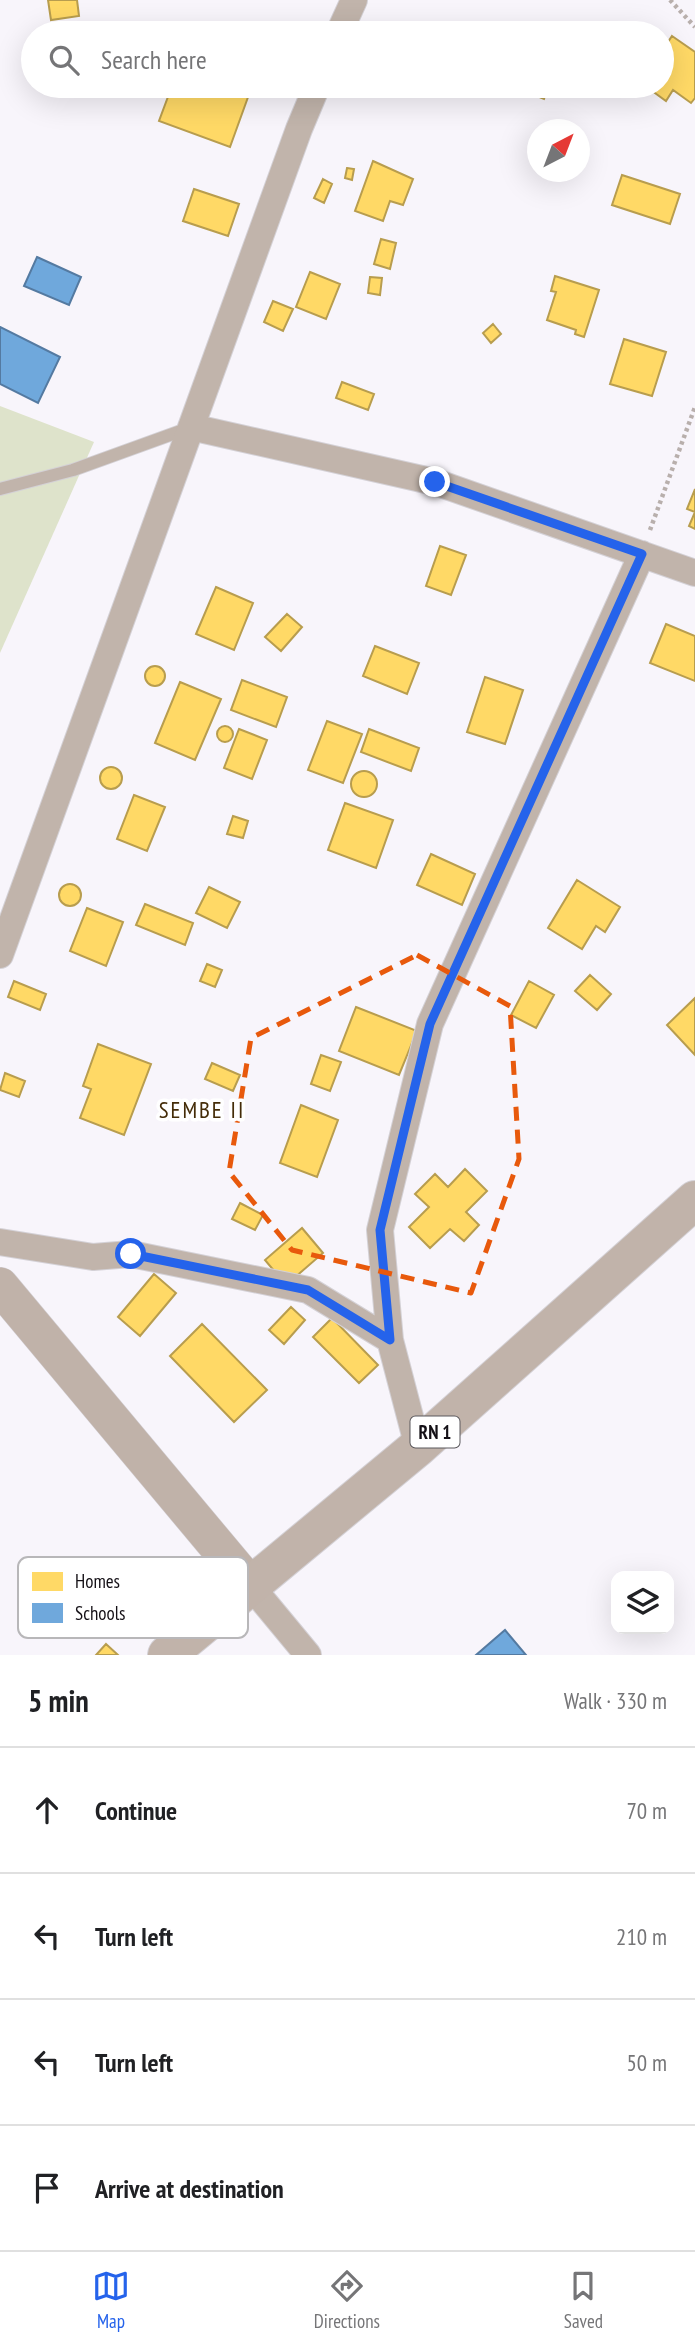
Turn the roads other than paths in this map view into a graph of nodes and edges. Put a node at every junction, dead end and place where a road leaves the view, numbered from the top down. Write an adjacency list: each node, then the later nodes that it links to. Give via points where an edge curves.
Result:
1 (354, 0): 2 (street)
2 (345, 21)
3 (313, 98): 4 (street)
4 (191, 427): 5 (lane, via 73,470); 6 (street, via 435,482); 8 (street)
5 (0, 489)
6 (642, 554): 7 (street); 12 (street, via 430,1024 380,1230)
7 (695, 573)
8 (0, 955)
9 (695, 1200): 13 (main road, RN 1)
10 (0, 1242): 12 (street, via 93,1257 131,1254 308,1290)
11 (0, 1286): 14 (main road)
12 (390, 1340): 13 (street)
13 (418, 1447): 16 (main road, RN 1)
14 (226, 1557)
15 (248, 1584): 16 (main road)
16 (250, 1586): 19 (street)
17 (187, 1638): 18 (main road, RN 1)
18 (167, 1655)
19 (308, 1655)

